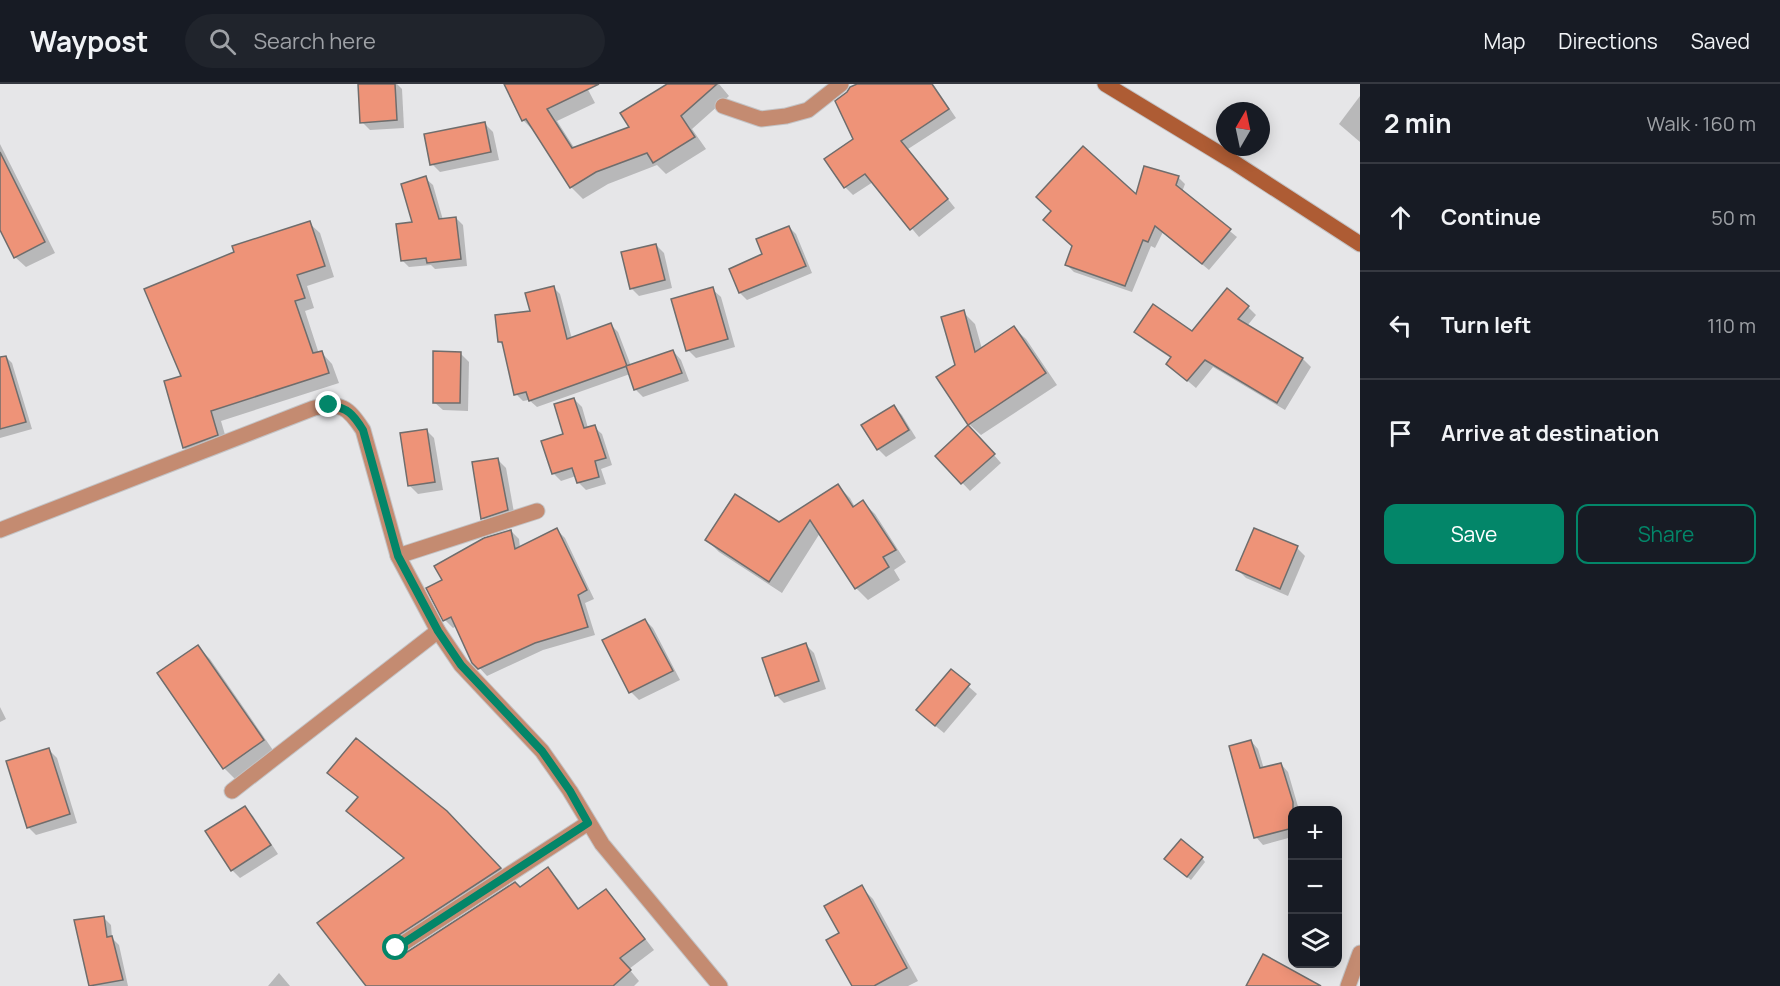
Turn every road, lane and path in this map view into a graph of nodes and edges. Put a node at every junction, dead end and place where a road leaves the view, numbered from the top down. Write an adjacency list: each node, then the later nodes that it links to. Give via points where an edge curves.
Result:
1 (841, 84): 3 (street, via 808,110 786,116 761,119)
2 (1105, 84): 4 (street)
3 (723, 106)
4 (1360, 244)
5 (537, 511): 7 (street)
6 (0, 530): 7 (street, via 329,405 353,415 363,430)
7 (398, 556): 8 (street)
8 (438, 631): 9 (street); 10 (street, via 461,665 542,751)
9 (232, 791)
10 (588, 823): 11 (street); 13 (street)
11 (396, 948)
12 (1360, 952): 14 (street)
13 (720, 986)
14 (1348, 986)

